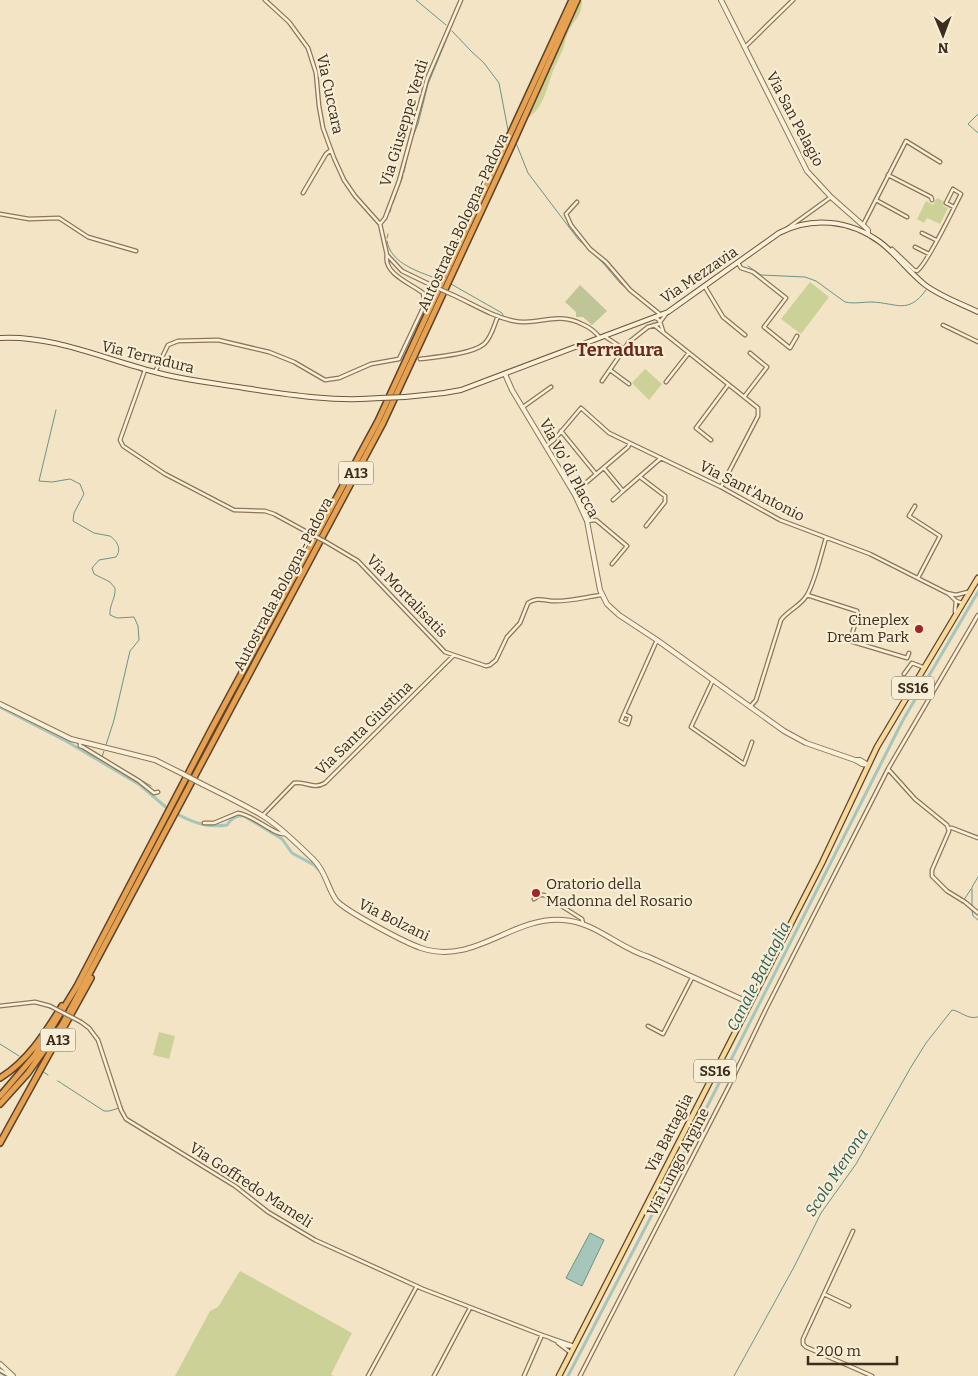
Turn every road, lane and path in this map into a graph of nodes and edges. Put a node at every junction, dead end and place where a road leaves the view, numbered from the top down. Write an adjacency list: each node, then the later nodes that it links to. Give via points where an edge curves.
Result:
1 (266, 0): 8 (street, Via Cuccara, via 289,22 308,48 314,62 323,128)
2 (460, 0): 19 (street, Via Giuseppe Verdi, via 427,79 399,181)
3 (572, 0): 118 (highway, Autostrada Bologna-Padova / A13, via 378,421)
4 (577, 0): 116 (highway, Autostrada Bologna-Padova / A13, via 383,423)
5 (721, 0): 7 (street, Via San Pelagio)
6 (793, 0): 7 (street)
7 (745, 47): 12 (street, Via San Pelagio, via 802,162)
8 (331, 150): 11 (street); 19 (street, Via Cuccara, via 344,180)
9 (940, 162): 10 (street, via 906,141)
10 (888, 175): 13 (street); 14 (street)
11 (303, 193)
12 (831, 196): 20 (street, Via San Pelagio); 21 (street)
13 (876, 200): 18 (street); 20 (street)
14 (932, 200)
15 (577, 202): 35 (street, via 566,214 571,225 630,290)
16 (954, 207): 16 (street, via 946,203 953,189 961,194); 24 (street)
17 (0, 214): 27 (street, via 29,219 59,218 84,235)
18 (907, 217)
19 (380, 224): 29 (street, Via Cuccara)
20 (863, 224): 23 (street, Via San Pelagio)
21 (787, 229): 23 (street, Via Mezzavia, via 824,222 851,226); 31 (street, Via Mezzavia)
22 (922, 233): 24 (street)
23 (868, 234): 30 (street, Via Mezzavia)
24 (936, 240): 28 (street)
25 (915, 247): 28 (street)
26 (892, 249): 30 (street)
27 (136, 251)
28 (929, 254): 30 (street, via 917,271)
29 (387, 256): 36 (street, bridge, via 402,271); 53 (street, Via Cuccara, via 391,270 424,293 425,298 399,359 371,364 329,380 269,352 218,340 178,341 168,345)
30 (899, 258): 34 (street, Via Mezzavia, via 926,286)
31 (738, 263): 32 (street, Via Mezzavia); 43 (street, via 786,298 764,327 790,348)
32 (706, 287): 33 (street, Via Mezzavia); 42 (street, via 723,317)
33 (668, 312): 35 (street, Via Mezzavia); 38 (street)
34 (978, 312)
35 (661, 315): 37 (street, Via Mezzavia)
36 (498, 316): 44 (street, via 520,322 566,318 589,327); 50 (street, via 483,345 456,355)
37 (653, 318): 38 (street); 44 (street, Via Mezzavia)
38 (660, 322): 39 (street); 41 (street)
39 (654, 325): 41 (street); 47 (street, via 648,326)
40 (943, 325): 46 (street)
41 (664, 333): 49 (street)
42 (745, 335)
43 (797, 336)
44 (602, 337): 47 (street); 54 (street, Via Mezzavia)
45 (0, 338): 51 (street, Via Terradura, via 44,340)
46 (978, 342)
47 (624, 349): 52 (street)
48 (750, 353): 61 (street, via 767,367)
49 (688, 354): 56 (street); 58 (street)
50 (420, 359)
51 (145, 370): 53 (street, Via Terradura); 93 (street, Via Mortalisatis, bridge, via 120,440 123,446 165,474 234,510 274,514 358,561 439,647)
52 (610, 370): 55 (street); 57 (street)
53 (155, 372): 60 (street, Via Terradura)
54 (505, 374): 60 (street, Via Mezzavia, bridge, via 453,392 405,397 335,400); 62 (street, Via Vo' di Placca)
55 (602, 381)
56 (666, 382)
57 (629, 384)
58 (728, 385): 61 (street); 64 (street, via 696,428)
59 (551, 386): 62 (street)
60 (291, 395)
61 (744, 397): 71 (street, via 759,412)
62 (523, 408): 66 (street, Via Vo' di Placca)
63 (561, 431): 65 (street, Via Sant'Antonio, via 582,408 609,433); 66 (street); 69 (street)
64 (711, 440)
65 (630, 443): 67 (street, Via Sant'Antonio); 68 (street)
66 (546, 446): 73 (street, Via Vo' di Placca)
67 (661, 458): 70 (street); 71 (street, Via Sant'Antonio)
68 (604, 468): 69 (street); 72 (street)
69 (596, 474): 73 (street)
70 (640, 476): 72 (street); 77 (street, via 664,496 665,502)
71 (721, 487): 78 (street, Via Sant'Antonio, via 780,520)
72 (623, 491): 74 (street)
73 (574, 493): 76 (street, Via Vo' di Placca)
74 (613, 500)
75 (915, 506): 80 (street, via 909,516 940,536)
76 (587, 521): 79 (street, via 599,522 628,546); 83 (street, Via Vo' di Placca)
77 (646, 526)
78 (826, 538): 80 (street, Via Sant'Antonio, via 870,554); 85 (street)
79 (612, 564)
80 (918, 578): 84 (street, Via Sant'Antonio)
81 (978, 578): 82 (main road, SS16)
82 (970, 591): 86 (street); 88 (main road, SS16)
83 (600, 592): 91 (street, Via Vo' di Placca, via 612,610); 93 (street, Via Mortalisatis, via 562,601 531,601 496,660 488,666)
84 (948, 593): 86 (street, Via Sant'Antonio); 87 (street, Via Sant'Antonio)
85 (808, 595): 92 (street, via 857,611 850,641 907,658); 98 (street, via 781,620 756,700)
86 (956, 596): 88 (street, Via Sant'Antonio)
87 (956, 601): 88 (street, Via Sant'Antonio); 90 (street)
88 (963, 603): 90 (main road, SS16)
89 (978, 615): 105 (street, Via Lungo Argine)
90 (954, 620): 94 (main road, SS16)
91 (657, 640): 96 (street, Via Vo' di Placca); 99 (street)
92 (910, 654)
93 (453, 656): 108 (street, Via Santa Giustina, via 325,783 315,787 294,783)
94 (925, 668): 95 (street, via 912,663); 102 (main road, SS16)
95 (904, 674)
96 (713, 680): 98 (street, Via Vo' di Placca); 101 (street, via 691,727 744,764)
97 (0, 704): 100 (street, Via Bolzani)
98 (750, 707): 103 (street, Via Vo' di Placca, via 795,738)
99 (624, 714)
100 (80, 742): 107 (street, Via Bolzani, via 80,746 154,793); 108 (street, Via Bolzani, bridge, via 155,760)
101 (752, 742)
102 (872, 757): 103 (street); 104 (main road, SS16)
103 (858, 761): 104 (street, Via Vo' di Placca); 106 (street)
104 (868, 765): 106 (main road, SS16)
105 (888, 769): 110 (street); 143 (street, Via Lungo Argine)
106 (863, 776): 119 (main road, Via Battaglia / SS16)
107 (158, 792)
108 (262, 815): 111 (street, Via Bolzani)
109 (204, 823): 111 (street, Via Bolzani, via 214,823 238,813 254,818 274,832)
110 (948, 828): 112 (street); 114 (street, via 932,876)
111 (285, 834): 115 (street, Via Bolzani, via 320,867 333,896 342,906 422,948 444,952 472,948 521,926 544,920)
112 (978, 838)
113 (534, 899): 115 (street, Via Bolzani, via 544,895 582,919)
114 (978, 914)
115 (584, 924): 117 (street, Via Bolzani, via 638,954)
116 (111, 934): 124 (highway, Autostrada Bologna-Padova / A13, via 62,1025 28,1073); 125 (highway, A13, via 64,1029)
117 (692, 978): 119 (street, Via Bolzani); 121 (street, via 663,1034)
118 (77, 986): 122 (highway, A13, via 28,1054); 123 (highway, Autostrada Bologna-Padova / A13, via 35,1054)
119 (750, 1003): 134 (main road, Via Battaglia / SS16)
120 (0, 1006): 127 (street, Via Goffredo Mameli, bridge, via 35,1002 81,1022 98,1040 124,1117 315,1240)
121 (648, 1026)
122 (0, 1078)
123 (0, 1096)
124 (0, 1104)
125 (0, 1143)
126 (853, 1231): 128 (street)
127 (417, 1286): 130 (street, Via Goffredo Mameli); 139 (street)
128 (824, 1294): 129 (street); 144 (street, via 802,1344)
129 (849, 1306)
130 (470, 1308): 131 (street, Via Goffredo Mameli); 140 (street)
131 (542, 1335): 132 (street, Via Goffredo Mameli); 141 (street)
132 (548, 1338): 133 (street, Via Goffredo Mameli); 134 (street, Via Goffredo Mameli)
133 (557, 1342): 134 (street, Via Goffredo Mameli); 135 (street, Via Goffredo Mameli)
134 (574, 1347): 135 (main road, SS16)
135 (571, 1353): 142 (main road, SS16)
136 (0, 1364): 138 (street)
137 (0, 1370): 138 (street)
138 (11, 1376)
139 (368, 1376)
140 (434, 1376)
141 (524, 1376)
142 (559, 1376)
143 (580, 1376)
144 (872, 1376)

